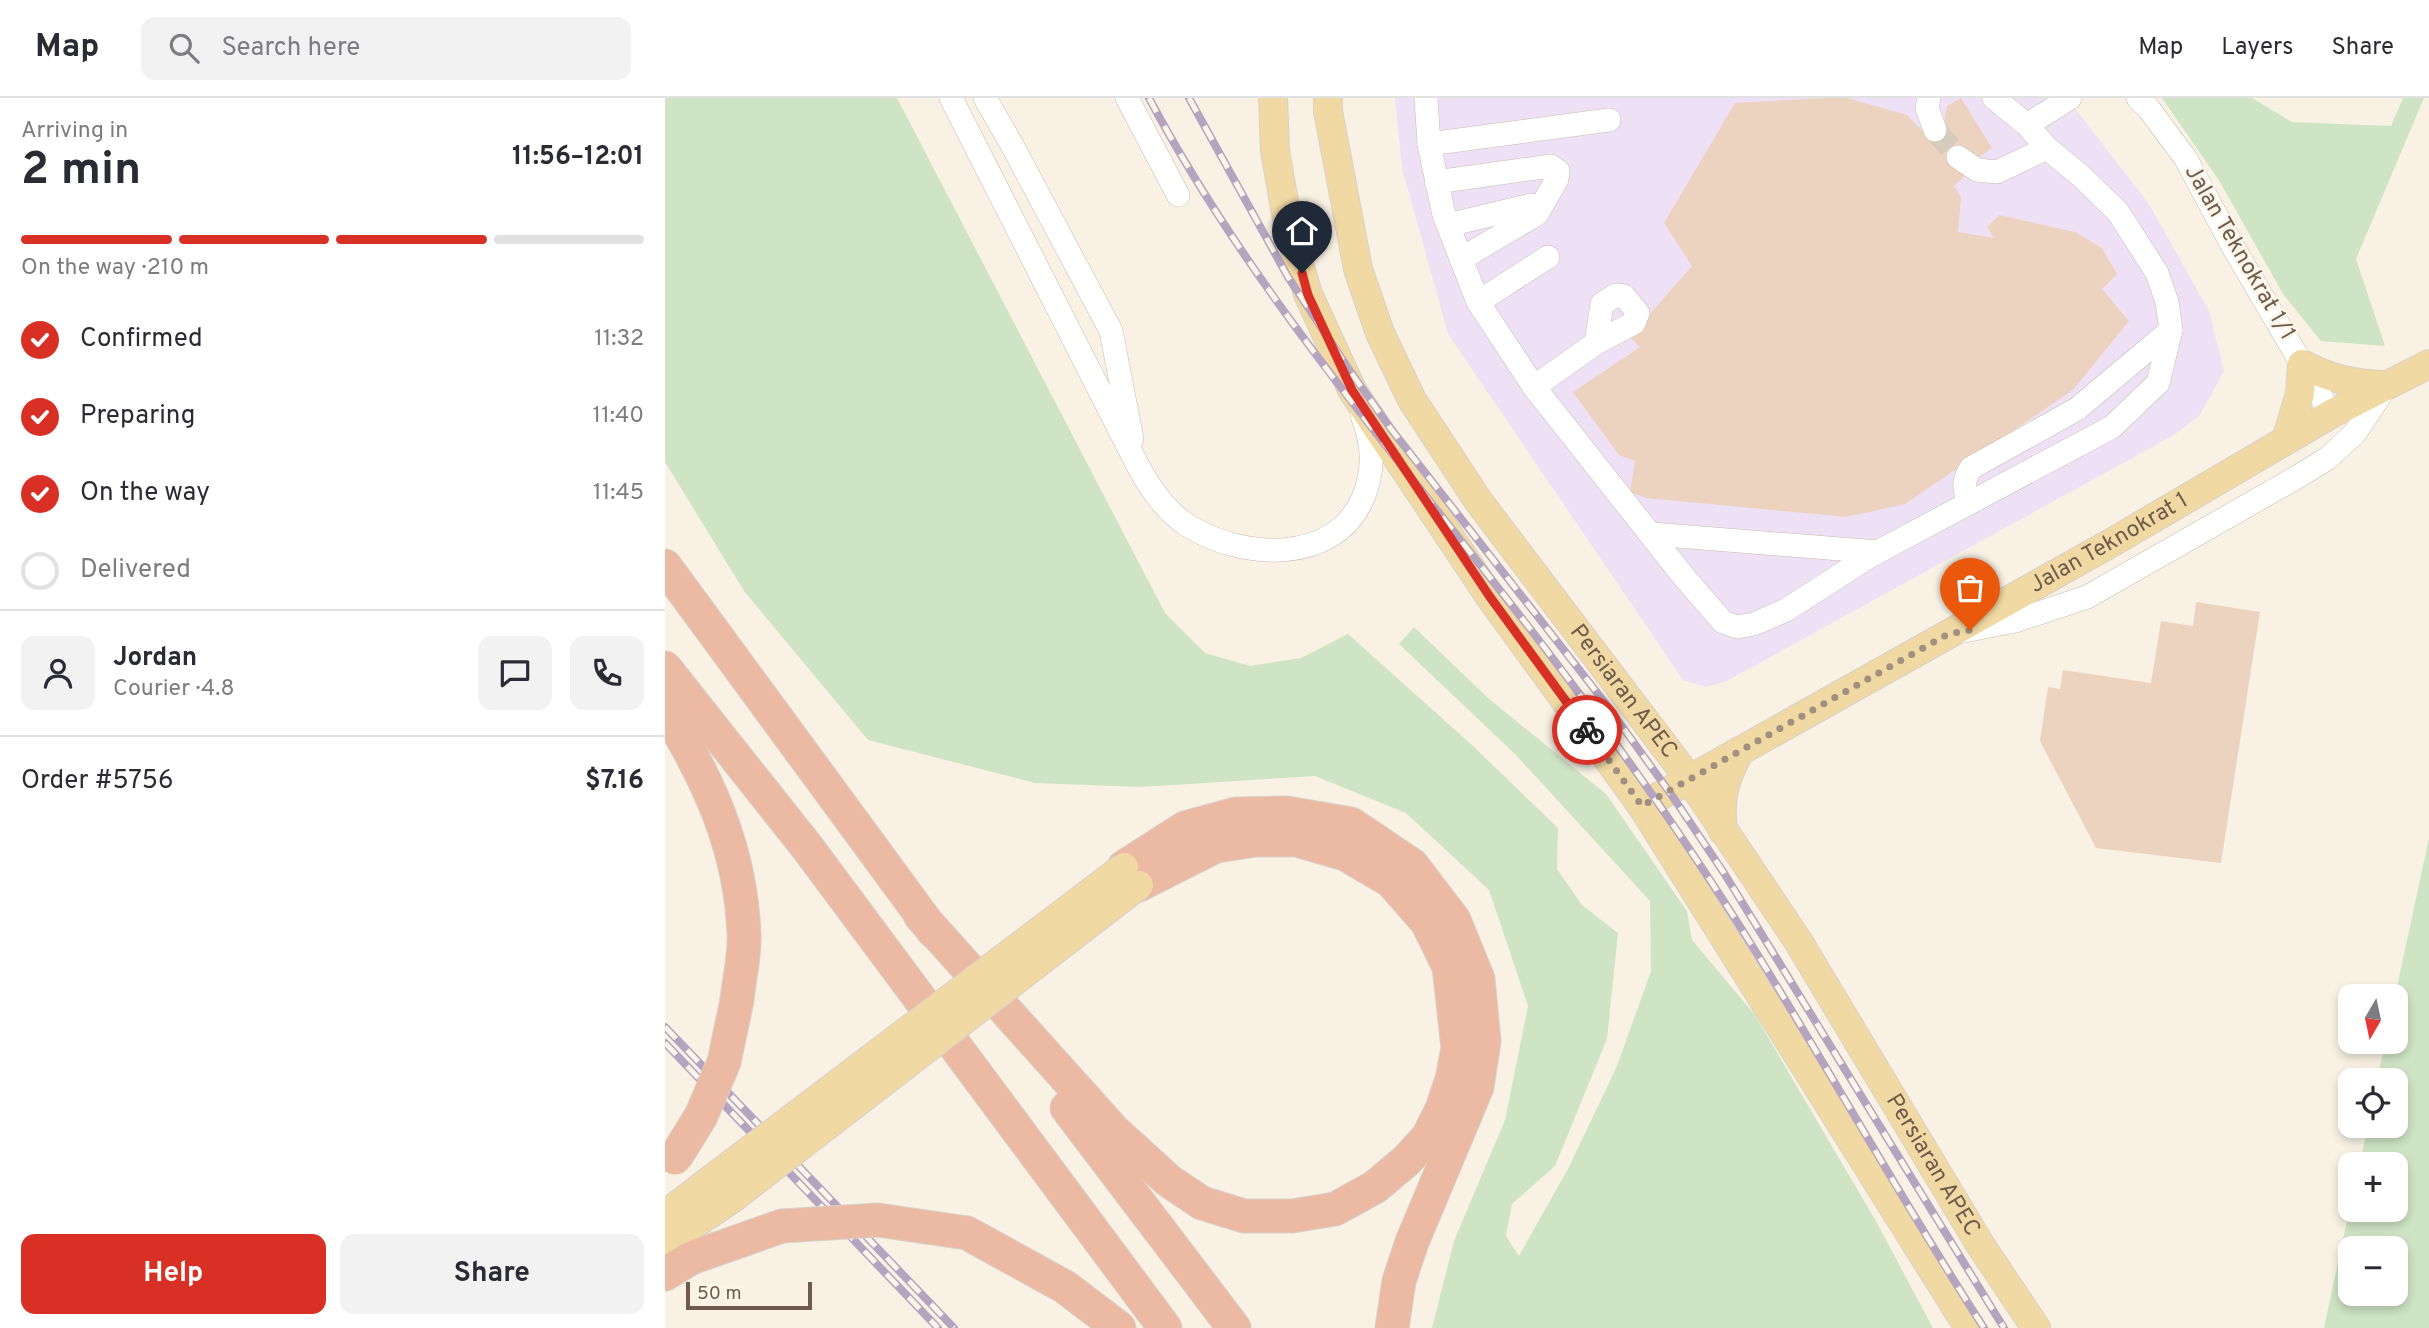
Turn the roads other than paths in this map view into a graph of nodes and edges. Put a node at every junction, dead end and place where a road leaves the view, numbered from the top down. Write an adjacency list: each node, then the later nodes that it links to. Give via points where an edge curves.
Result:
1 (951, 98): 33 (street)
2 (985, 98): 33 (street, via 1111,331)
3 (1127, 98): 18 (street)
4 (1273, 98): 30 (main road, via 1275,151 1289,230 1308,295)
5 (1328, 98): 41 (main road, Persiaran APEC, via 1358,269 1380,333 1412,400 1479,502)
6 (1426, 98): 14 (street)
7 (1929, 98): 13 (street, via 1927,108)
8 (2070, 98): 12 (street)
9 (2138, 98): 26 (street, Jalan Teknokrat 1/1, via 2186,159)
10 (1998, 99): 12 (street)
11 (1609, 120): 14 (street)
12 (2027, 125): 15 (street)
13 (1935, 130)
14 (1429, 144): 17 (street)
15 (2047, 148): 16 (street, via 1997,172 1977,170); 24 (street, via 2118,212 2157,273)
16 (1958, 157)
17 (1436, 182): 19 (street, via 1551,166 1558,171 1557,179); 20 (street)
18 (1178, 195)
19 (1539, 208): 20 (street, via 1532,205); 22 (street, via 1521,225)
20 (1448, 225): 22 (street)
21 (1548, 257): 23 (street)
22 (1461, 259): 23 (street)
23 (1478, 302): 29 (street)
24 (2171, 330): 34 (street, via 2158,383 2119,422); 34 (street, via 2077,409 1971,468 1963,488)
25 (1596, 343): 29 (street)
26 (2302, 364): 28 (main road, via 2336,380); 31 (street, Jalan Teknokrat 1/1); 32 (main road, via 2300,394)
27 (2429, 364): 28 (main road, Jalan Teknokrat 1)
28 (2387, 384): 31 (main road, Jalan Teknokrat 1); 38 (street, via 2355,433 2328,458 2087,597 2015,621)
29 (1534, 387): 35 (street)
30 (1352, 390): 33 (street, via 1369,432 1370,481 1346,525 1322,541 1261,551 1211,539 1167,509); 44 (main road, via 1490,597)
31 (2331, 414): 32 (main road, Jalan Teknokrat 1)
32 (2286, 440): 38 (main road, Jalan Teknokrat 1)
33 (1137, 464)
34 (1969, 503): 36 (street)
35 (1651, 534): 36 (street); 36 (street, via 1723,622 1737,627 1786,610)
36 (1878, 552)
37 (665, 566): 47 (highway)
38 (1948, 634): 42 (main road, Jalan Teknokrat 1)
39 (665, 668): 54 (highway, via 807,846)
40 (665, 708): 48 (highway, bridge, via 715,801 739,874 744,938 724,1062 701,1116)
41 (1660, 737): 42 (main road, via 1689,751); 43 (main road, Persiaran APEC)
42 (1740, 751): 43 (main road, Jalan Teknokrat 1); 45 (main road, via 1724,788 1720,807)
43 (1691, 780): 44 (main road, Jalan Teknokrat 1); 45 (main road, Persiaran APEC)
44 (1642, 806): 57 (main road)
45 (1723, 831): 58 (main road, Persiaran APEC, via 1798,941 1981,1246)
46 (1132, 876): 47 (highway, via 1216,846 1296,840 1345,854 1391,881 1427,922 1450,967 1458,1048 1442,1109 1428,1137 1407,1160 1375,1187 1335,1209 1292,1216 1244,1216 1202,1203 1169,1181 1114,1131); 49 (main road, bridge); 56 (highway, via 1185,828 1236,814 1287,813 1351,824 1412,865 1454,920 1478,979 1483,1052 1477,1087 1412,1241 1399,1281)
47 (920, 915): 55 (highway)
48 (670, 1164)
49 (725, 1187): 50 (main road); 51 (main road)
50 (665, 1215)
51 (665, 1244)
52 (665, 1274): 53 (highway, bridge, via 691,1258 782,1226 878,1220 967,1233 1065,1287)
53 (1119, 1328)
54 (1165, 1328)
55 (1234, 1328)
56 (1392, 1328)
57 (1969, 1328)
58 (2036, 1328)

